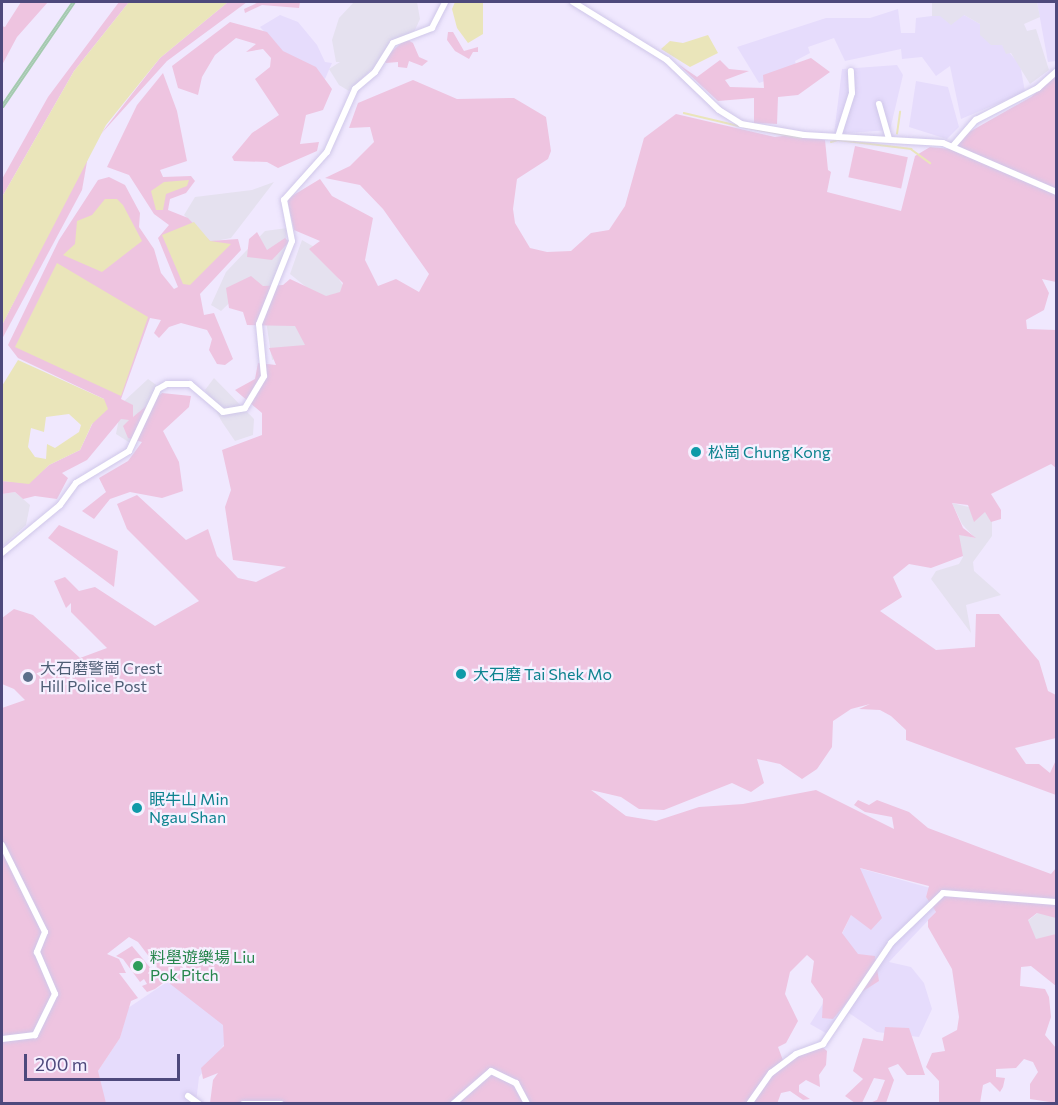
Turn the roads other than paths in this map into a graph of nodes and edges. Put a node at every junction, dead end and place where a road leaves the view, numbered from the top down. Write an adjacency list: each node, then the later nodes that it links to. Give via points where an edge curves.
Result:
1 (445, 2): 10 (street, via 432,28 393,43 375,72 355,89 327,152 284,200 292,241 259,324 264,376 245,408 223,412 190,384 167,384 158,389 129,451 76,483 60,505)
2 (573, 2): 6 (street, via 667,60 735,121 774,132)
3 (851, 71): 6 (street, via 852,93)
4 (1056, 72): 8 (street, via 1038,88 982,116 962,131)
5 (879, 104): 7 (street)
6 (838, 137): 7 (street)
7 (889, 138): 8 (street, via 919,138)
8 (953, 146): 9 (street)
9 (1056, 192)
10 (2, 553)
11 (2, 844): 13 (street, via 45,932 38,941 37,952 55,994 35,1035)
12 (1056, 902): 20 (street, via 942,893 891,943 823,1044 796,1054 771,1072)
13 (2, 1039)
14 (188, 1096): 15 (street)
15 (199, 1104)
16 (243, 1104): 17 (street)
17 (280, 1104)
18 (453, 1104): 19 (street, via 491,1071 516,1083)
19 (527, 1104)
20 (748, 1104)

